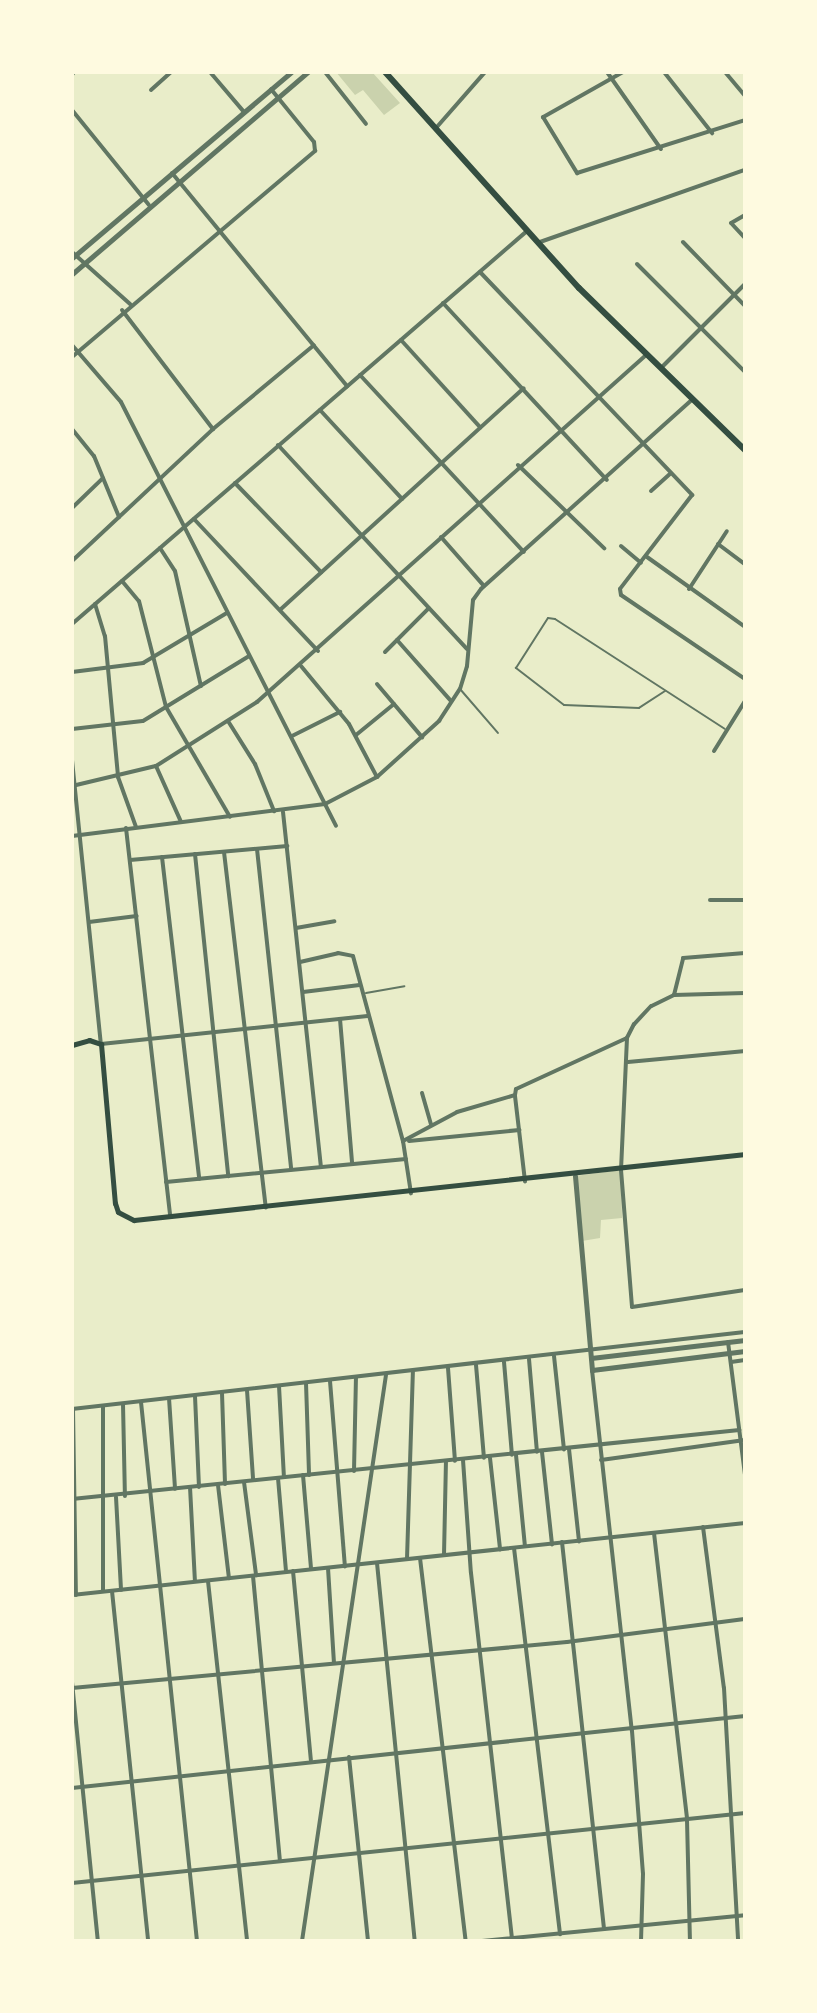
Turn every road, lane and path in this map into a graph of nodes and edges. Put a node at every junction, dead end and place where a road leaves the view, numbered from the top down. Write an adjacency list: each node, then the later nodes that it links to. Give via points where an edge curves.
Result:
1 (171, 72): 14 (street)
2 (210, 72): 18 (street)
3 (291, 72): 13 (street)
4 (308, 72): 16 (street)
5 (325, 72): 20 (street)
6 (385, 72): 21 (main road)
7 (485, 72): 21 (street)
8 (607, 72): 12 (street)
9 (623, 72): 12 (street)
10 (664, 72): 22 (street)
11 (725, 72): 15 (street)
12 (611, 78): 23 (street); 23 (street, via 544,114 579,173)
13 (271, 89): 16 (street); 18 (street)
14 (151, 90)
15 (745, 96)
16 (278, 99): 26 (street); 30 (street, via 314,142 315,151)
17 (72, 110): 27 (street)
18 (244, 112): 25 (street)
19 (745, 120): 22 (street)
20 (366, 124)
21 (435, 129): 31 (main road)
22 (712, 133): 23 (street)
23 (661, 149)
24 (745, 170): 34 (street)
25 (172, 173): 26 (street); 27 (street)
26 (178, 180): 28 (street); 30 (street)
27 (143, 197): 28 (street); 35 (street)
28 (149, 205): 36 (street)
29 (745, 215): 32 (street, via 731,223)
30 (218, 229): 43 (street); 49 (street)
31 (527, 231): 34 (main road); 38 (street)
32 (745, 238)
33 (683, 242): 41 (street)
34 (538, 243): 51 (main road)
35 (73, 255): 36 (street)
36 (82, 261): 39 (street); 43 (street)
37 (637, 264): 46 (street)
38 (480, 272): 42 (street); 58 (street)
39 (72, 274)
40 (745, 284): 41 (street)
41 (734, 295): 44 (street); 46 (street)
42 (443, 303): 47 (street); 57 (street)
43 (130, 304): 45 (street)
44 (745, 306)
45 (122, 310): 50 (street); 63 (street)
46 (700, 328): 53 (street); 54 (street)
47 (401, 340): 55 (street); 61 (street)
48 (72, 345): 50 (street)
49 (314, 345): 56 (street); 63 (street)
50 (78, 350): 52 (street); 73 (street, via 121,402)
51 (646, 355): 53 (main road); 58 (street)
52 (72, 357)
53 (659, 369): 59 (main road)
54 (745, 372)
55 (360, 375): 56 (street); 70 (street)
56 (347, 386): 60 (street)
57 (524, 388): 61 (street); 64 (street)
58 (597, 396): 64 (street); 68 (street)
59 (692, 400): 68 (street); 69 (main road)
60 (320, 410): 67 (street); 78 (street)
61 (481, 428): 70 (street)
62 (72, 429): 65 (street)
63 (213, 429): 73 (street)
64 (562, 429): 71 (street); 75 (street)
65 (77, 434): 66 (street); 74 (street)
66 (72, 439)
67 (278, 445): 76 (street); 86 (street)
68 (644, 445): 72 (street); 75 (street)
69 (745, 450)
70 (440, 464): 78 (street); 79 (street)
71 (518, 465): 79 (street); 81 (street)
72 (671, 473): 77 (street); 93 (street, via 691,492)
73 (160, 477): 82 (street); 84 (street)
74 (103, 478): 80 (street); 82 (street)
75 (607, 480): 81 (street)
76 (235, 483): 83 (street); 97 (street)
77 (651, 491)
78 (402, 499): 86 (street)
79 (478, 501): 87 (street); 92 (street)
80 (72, 508)
81 (567, 516): 91 (street); 92 (street)
82 (120, 518): 94 (street)
83 (194, 519): 84 (street); 104 (street)
84 (183, 528): 90 (street); 105 (street)
85 (727, 531): 88 (street)
86 (362, 535): 97 (street); 98 (street)
87 (441, 537): 98 (street); 100 (street)
88 (718, 544): 96 (street); 101 (street)
89 (621, 546): 95 (street)
90 (160, 548): 99 (street); 108 (street, via 175,571)
91 (604, 548)
92 (524, 552): 100 (street)
93 (647, 557): 95 (street); 101 (street)
94 (72, 561)
95 (641, 563): 118 (street, via 620,589 621,595)
96 (745, 564)
97 (321, 572): 104 (street)
98 (401, 576): 103 (street); 111 (street)
99 (122, 581): 102 (street); 114 (street, via 136,593)
100 (484, 586): 110 (street, via 473,600)
101 (688, 589): 107 (street)
102 (95, 604): 106 (street); 116 (street)
103 (429, 608): 109 (street); 110 (street)
104 (281, 609): 111 (street)
105 (227, 613): 108 (street); 113 (street)
106 (72, 624)
107 (745, 627)
108 (189, 635): 114 (street); 120 (street)
109 (397, 640): 112 (street); 124 (street)
110 (467, 650): 121 (street)
111 (318, 651): 115 (street)
112 (385, 652)
113 (249, 656): 120 (street); 123 (street)
114 (151, 659): 116 (street); 127 (street)
115 (301, 666): 123 (street); 128 (street)
116 (108, 668): 117 (street); 130 (street)
117 (72, 672)
118 (745, 679)
119 (377, 684): 126 (street)
120 (201, 686): 127 (street)
121 (460, 689): 124 (street); 133 (lane)
122 (665, 691): 122 (lane, via 639,708 564,705 516,668 552,618); 132 (lane)
123 (268, 693): 129 (street); 135 (street)
124 (451, 701): 136 (street)
125 (745, 701): 132 (street)
126 (394, 704): 134 (street); 136 (street)
127 (166, 707): 130 (street, via 143,721); 137 (street)
128 (340, 712): 134 (street); 135 (street)
129 (228, 721): 137 (street); 145 (street, via 255,764)
130 (114, 725): 131 (street); 141 (street)
131 (72, 729)
132 (727, 730): 138 (street)
133 (498, 733)
134 (356, 735): 142 (street)
135 (291, 737): 144 (street)
136 (422, 738): 142 (street)
137 (192, 745): 140 (street); 147 (street)
138 (714, 751)
139 (72, 760): 143 (street)
140 (156, 766): 141 (street); 148 (street)
141 (118, 777): 143 (street); 150 (street)
142 (377, 777): 144 (street)
143 (74, 786): 152 (street)
144 (325, 804): 146 (street); 149 (street)
145 (275, 812): 146 (street); 147 (street)
146 (283, 812): 154 (street)
147 (230, 817): 148 (street)
148 (181, 822): 150 (street)
149 (336, 826)
150 (136, 827): 151 (street)
151 (126, 828): 152 (street); 159 (street)
152 (81, 835): 153 (street); 164 (street)
153 (72, 836)
154 (287, 846): 155 (street); 165 (street)
155 (257, 849): 156 (street); 177 (street)
156 (224, 852): 157 (street); 178 (street)
157 (195, 854): 158 (street); 179 (street)
158 (162, 857): 159 (street); 180 (street)
159 (130, 860): 162 (street)
160 (710, 900): 161 (street)
161 (745, 900)
162 (137, 916): 164 (street); 182 (street)
163 (334, 921): 165 (street)
164 (89, 922): 183 (street)
165 (296, 928): 167 (street)
166 (745, 953): 173 (street, via 683,958)
167 (300, 962): 168 (street, via 347,953 353,956); 170 (street)
168 (360, 985): 170 (street); 172 (street)
169 (404, 986): 172 (lane)
170 (303, 992): 176 (street)
171 (745, 993): 173 (street)
172 (363, 994): 174 (street)
173 (674, 995): 181 (street, via 643,1014)
174 (368, 1016): 175 (street); 191 (street)
175 (340, 1019): 176 (street); 194 (street)
176 (306, 1023): 177 (street); 195 (street)
177 (275, 1026): 178 (street); 196 (street)
178 (245, 1030): 179 (street); 198 (street)
179 (214, 1033): 180 (street); 199 (street)
180 (183, 1036): 182 (street); 201 (street)
181 (627, 1038): 186 (street); 188 (street, via 516,1089)
182 (151, 1040): 183 (street); 203 (street)
183 (101, 1044): 184 (main road, via 84,1040); 206 (main road, via 115,1203 126,1218)
184 (72, 1045)
185 (745, 1051): 186 (street)
186 (627, 1062): 197 (street)
187 (422, 1093): 189 (street)
188 (515, 1095): 189 (street, via 457,1112); 190 (street)
189 (431, 1126): 191 (street)
190 (519, 1130): 191 (street); 202 (street)
191 (403, 1141): 193 (street)
192 (745, 1154): 197 (main road)
193 (406, 1159): 194 (street); 204 (street)
194 (352, 1163): 195 (street)
195 (321, 1166): 196 (street)
196 (291, 1169): 198 (street)
197 (621, 1170): 200 (main road); 207 (street, via 632,1307)
198 (261, 1172): 199 (street); 205 (street)
199 (228, 1176): 201 (street)
200 (575, 1176): 202 (main road); 213 (street)
201 (199, 1179): 203 (street)
202 (525, 1181): 204 (main road)
203 (166, 1182): 206 (street)
204 (411, 1193): 205 (main road)
205 (266, 1208): 206 (main road)
206 (170, 1218)
207 (745, 1290)
208 (745, 1332): 213 (street)
209 (745, 1340): 210 (street)
210 (728, 1342): 212 (street); 213 (street)
211 (745, 1351): 212 (street)
212 (730, 1352): 218 (street); 221 (street)
213 (591, 1355): 214 (street); 221 (street)
214 (554, 1356): 215 (street); 239 (street)
215 (529, 1359): 217 (street); 240 (street)
216 (745, 1360): 218 (street)
217 (504, 1362): 219 (street); 241 (street)
218 (731, 1362): 236 (street)
219 (476, 1365): 220 (street); 242 (street)
220 (448, 1368): 222 (street); 245 (street)
221 (592, 1370): 238 (street)
222 (413, 1372): 223 (street); 247 (street)
223 (386, 1375): 224 (street); 248 (street)
224 (356, 1378): 225 (street); 249 (street)
225 (330, 1381): 226 (street); 250 (street)
226 (306, 1383): 227 (street); 252 (street)
227 (279, 1386): 228 (street); 253 (street)
228 (247, 1390): 229 (street); 255 (street)
229 (222, 1393): 230 (street); 257 (street)
230 (195, 1396): 231 (street); 260 (street)
231 (169, 1398): 232 (street); 261 (street)
232 (141, 1402): 233 (street); 262 (street)
233 (123, 1404): 234 (street); 263 (street)
234 (103, 1406): 235 (street); 264 (street)
235 (72, 1409): 266 (street)
236 (739, 1430): 237 (street); 238 (street)
237 (743, 1440): 244 (street); 251 (street)
238 (599, 1448): 239 (street); 244 (street)
239 (567, 1449): 240 (street); 271 (street)
240 (540, 1452): 241 (street); 273 (street)
241 (514, 1455): 242 (street); 274 (street)
242 (487, 1458): 243 (street); 276 (street)
243 (463, 1460): 245 (street); 277 (street)
244 (600, 1460): 270 (street)
245 (455, 1461): 246 (street)
246 (446, 1462): 247 (street); 278 (street)
247 (408, 1466): 248 (street); 280 (street)
248 (372, 1470): 249 (street); 282 (street)
249 (354, 1471): 250 (street)
250 (337, 1472): 252 (street); 283 (street)
251 (745, 1474)
252 (306, 1475): 253 (street); 285 (street)
253 (284, 1477): 254 (street)
254 (278, 1478): 255 (street); 287 (street)
255 (253, 1480): 256 (street)
256 (244, 1482): 257 (street); 288 (street)
257 (225, 1484): 258 (street)
258 (218, 1485): 260 (street); 289 (street)
259 (190, 1487): 260 (street); 261 (street); 291 (street)
260 (199, 1487)
261 (175, 1489): 262 (street)
262 (151, 1492): 263 (street); 292 (street)
263 (125, 1496): 265 (street)
264 (99, 1497): 265 (street); 266 (street); 295 (street)
265 (116, 1497): 293 (street)
266 (74, 1498): 296 (street)
267 (745, 1523): 268 (street)
268 (703, 1527): 269 (street); 298 (street)
269 (654, 1533): 270 (street); 299 (street)
270 (611, 1537): 271 (street); 300 (street)
271 (579, 1541): 272 (street)
272 (562, 1542): 273 (street); 301 (street)
273 (552, 1544): 274 (street)
274 (525, 1546): 275 (street)
275 (514, 1548): 276 (street); 302 (street)
276 (500, 1549): 277 (street)
277 (473, 1552): 278 (street); 303 (street)
278 (444, 1555): 279 (street)
279 (420, 1558): 280 (street); 304 (street)
280 (407, 1559): 281 (street)
281 (377, 1563): 282 (street); 305 (street)
282 (358, 1564): 283 (street); 306 (street)
283 (345, 1566): 284 (street)
284 (328, 1568): 285 (street); 307 (street)
285 (312, 1570): 286 (street)
286 (293, 1571): 287 (street); 308 (street)
287 (286, 1572): 288 (street)
288 (254, 1576): 289 (street); 309 (street)
289 (229, 1578): 290 (street)
290 (208, 1581): 291 (street); 310 (street)
291 (195, 1582): 292 (street)
292 (160, 1586): 293 (street); 311 (street)
293 (121, 1590): 294 (street)
294 (112, 1591): 295 (street); 313 (street)
295 (103, 1592): 296 (street)
296 (74, 1595)
297 (745, 1619): 298 (street)
298 (716, 1623): 299 (street); 316 (street)
299 (666, 1628): 300 (street); 317 (street)
300 (622, 1634): 301 (street); 318 (street)
301 (574, 1641): 302 (street); 319 (street)
302 (526, 1646): 303 (street); 320 (street)
303 (480, 1650): 304 (street); 321 (street)
304 (432, 1654): 305 (street); 322 (street)
305 (387, 1658): 306 (street); 323 (street)
306 (343, 1662): 307 (street); 325 (street)
307 (334, 1663): 308 (street)
308 (302, 1666): 309 (street); 326 (street)
309 (262, 1670): 310 (street); 327 (street)
310 (218, 1674): 311 (street); 328 (street)
311 (170, 1678): 313 (street); 329 (street)
312 (72, 1682): 314 (street)
313 (121, 1683): 314 (street); 330 (street)
314 (72, 1688): 331 (street)
315 (745, 1716): 316 (street)
316 (726, 1718): 317 (street); 334 (street)
317 (677, 1723): 318 (street); 335 (street)
318 (632, 1728): 319 (street); 336 (street)
319 (586, 1733): 320 (street); 337 (street)
320 (537, 1738): 321 (street); 338 (street)
321 (490, 1744): 322 (street); 339 (street)
322 (443, 1748): 323 (street); 340 (street)
323 (396, 1753): 324 (street); 341 (street)
324 (349, 1757): 325 (street); 342 (street)
325 (329, 1759): 326 (street); 343 (street)
326 (311, 1761): 327 (street)
327 (272, 1766): 328 (street); 344 (street)
328 (228, 1772): 329 (street); 345 (street)
329 (180, 1777): 330 (street); 346 (street)
330 (132, 1782): 331 (street); 347 (street)
331 (82, 1787): 332 (street); 348 (street)
332 (72, 1788)
333 (745, 1813): 334 (street)
334 (734, 1814): 335 (street); 351 (street)
335 (687, 1820): 336 (street); 352 (street)
336 (640, 1825): 337 (street); 353 (street)
337 (593, 1829): 338 (street); 354 (street)
338 (548, 1833): 339 (street); 355 (street)
339 (500, 1838): 340 (street); 356 (street)
340 (454, 1843): 341 (street); 364 (street)
341 (405, 1848): 342 (street); 363 (street)
342 (359, 1853): 343 (street); 362 (street)
343 (315, 1857): 344 (street); 361 (street)
344 (281, 1860): 345 (street)
345 (239, 1866): 346 (street); 360 (street)
346 (190, 1871): 347 (street); 359 (street)
347 (141, 1874): 348 (street); 358 (street)
348 (92, 1880): 349 (street); 357 (street)
349 (72, 1883)
350 (745, 1915): 351 (street)
351 (738, 1916): 352 (street); 368 (street)
352 (688, 1921): 353 (street); 367 (street)
353 (641, 1925): 354 (street); 366 (street)
354 (604, 1929): 355 (street)
355 (560, 1934): 356 (street)
356 (512, 1938): 365 (street)
357 (98, 1941)
358 (148, 1941)
359 (197, 1941)
360 (247, 1941)
361 (302, 1941)
362 (368, 1941)
363 (415, 1941)
364 (466, 1941)
365 (482, 1941)
366 (641, 1941)
367 (690, 1941)
368 (738, 1941)

